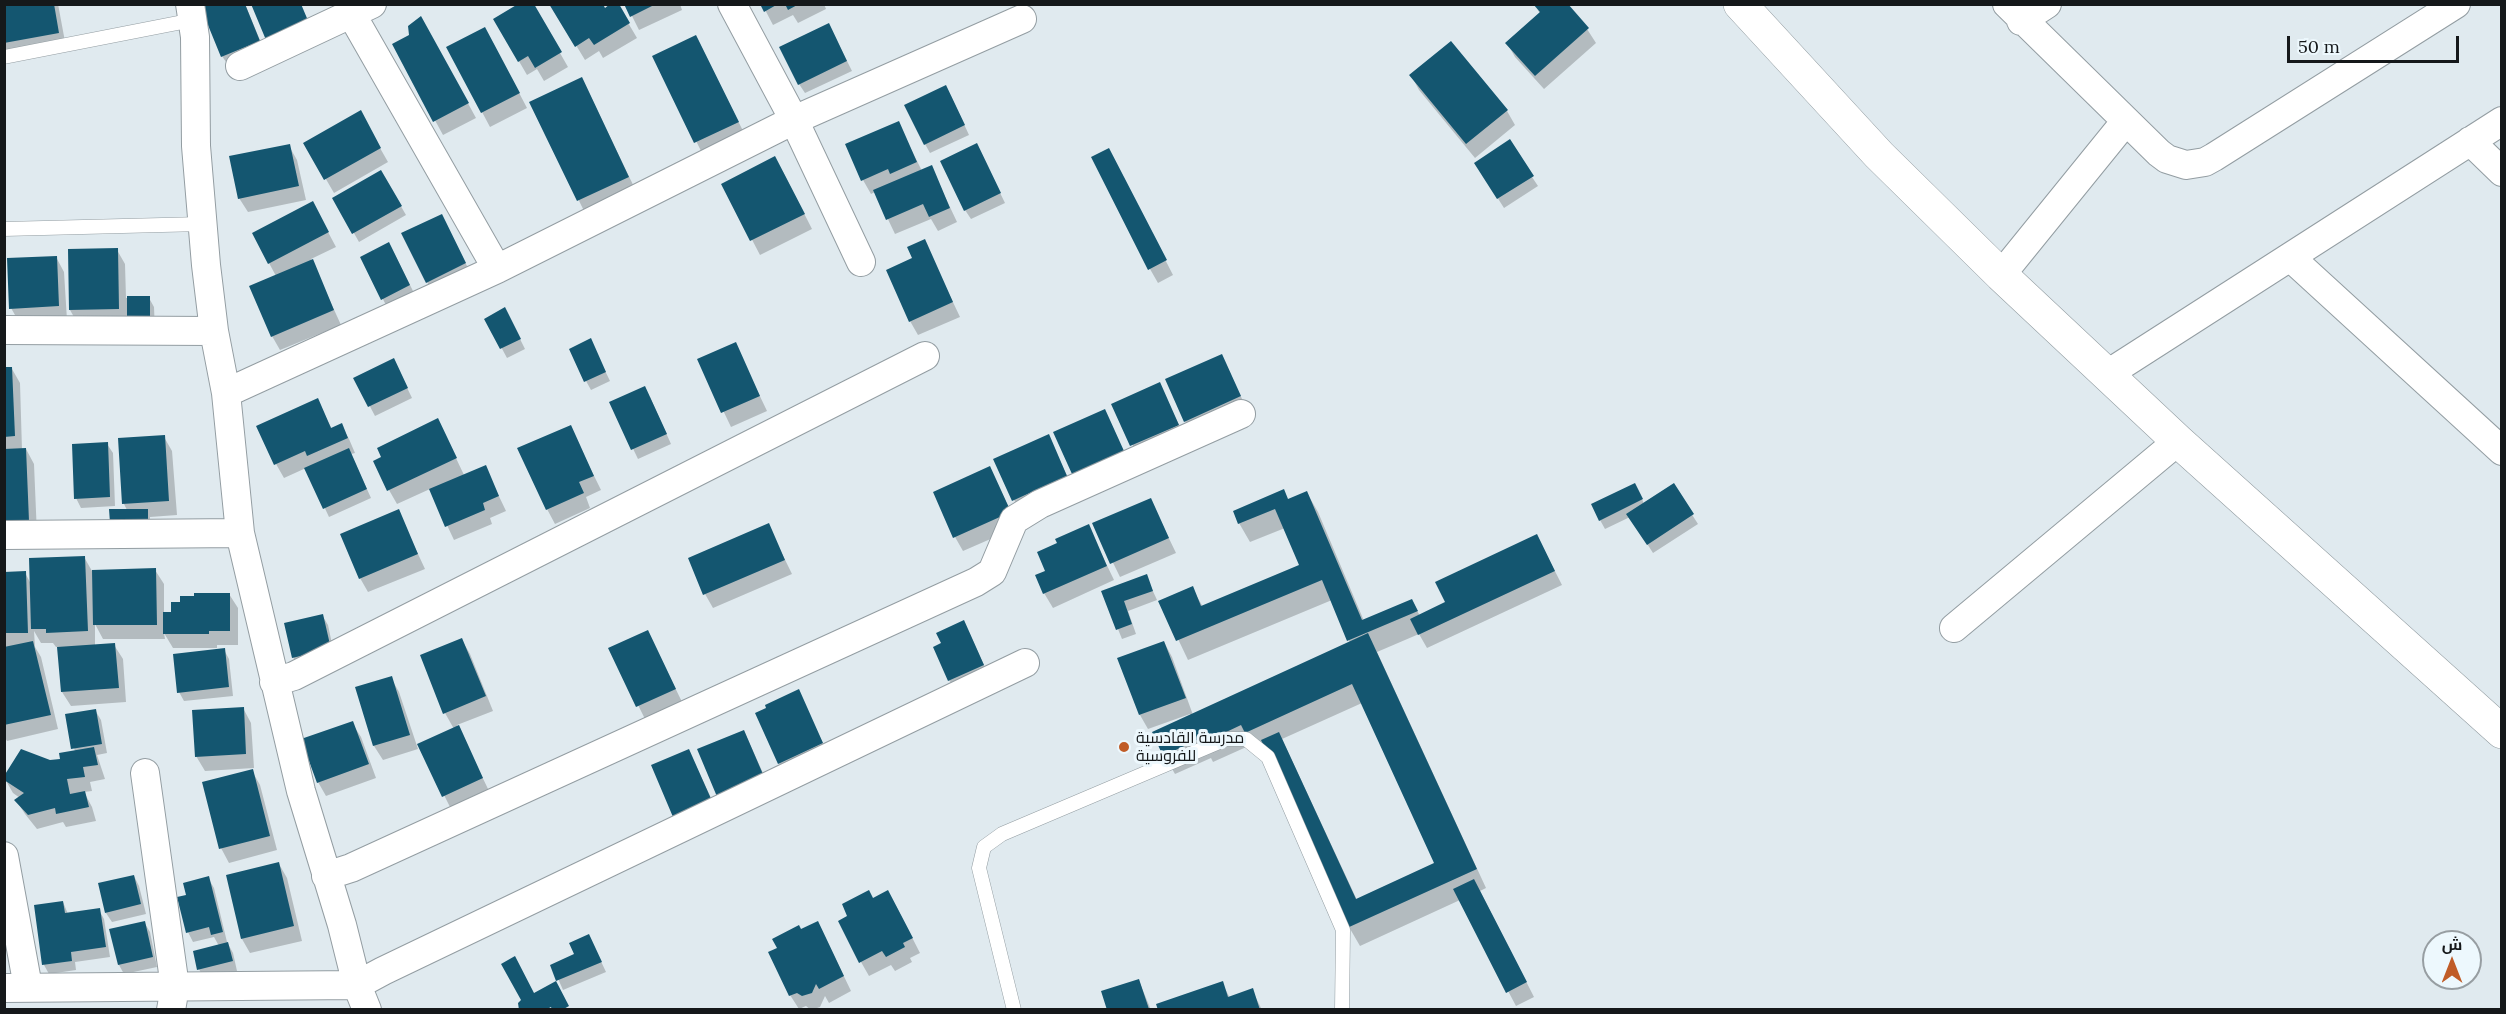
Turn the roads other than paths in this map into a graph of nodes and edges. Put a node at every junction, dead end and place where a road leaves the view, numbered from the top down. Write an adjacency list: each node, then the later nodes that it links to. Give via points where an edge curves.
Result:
1 (732, 4): 11 (street)
2 (1740, 4): 21 (street, via 1871,147)
3 (2048, 4): 7 (street)
4 (2456, 4): 13 (street, via 2205,162 2186,165 2167,159)
5 (362, 10): 10 (street); 20 (street)
6 (191, 12): 9 (lane); 16 (street)
7 (2014, 13): 13 (street)
8 (1022, 19): 11 (street)
9 (4, 57)
10 (240, 66)
11 (794, 120): 19 (street); 20 (street)
12 (2502, 121): 14 (street)
13 (2125, 122): 21 (street)
14 (2470, 141): 15 (street); 18 (street)
15 (2502, 172)
16 (202, 224): 17 (lane); 23 (street)
17 (5, 225)
18 (2290, 257): 25 (street); 29 (street)
19 (861, 262)
20 (497, 269): 26 (street)
21 (2001, 275): 25 (street)
22 (4, 330): 23 (street)
23 (214, 331): 26 (street)
24 (926, 356): 34 (street, via 294,676)
25 (2106, 375): 28 (street)
26 (226, 393): 30 (street)
27 (1241, 414): 38 (street, via 1040,504 1014,520 992,572 976,582)
28 (2178, 441): 32 (street); 35 (street)
29 (2502, 451)
30 (240, 533): 31 (street); 34 (street)
31 (4, 535)
32 (1954, 628)
33 (1025, 663): 40 (street)
34 (274, 682): 38 (street)
35 (2502, 732)
36 (145, 773): 41 (street)
37 (4, 856): 39 (street)
38 (326, 876): 40 (street)
39 (16, 987): 41 (street)
40 (362, 997): 41 (street)
41 (173, 998)
42 (1014, 1010): 43 (lane, via 979,868 984,847 1002,834 1226,740 1246,739 1268,757 1343,930)
43 (1342, 1010)

